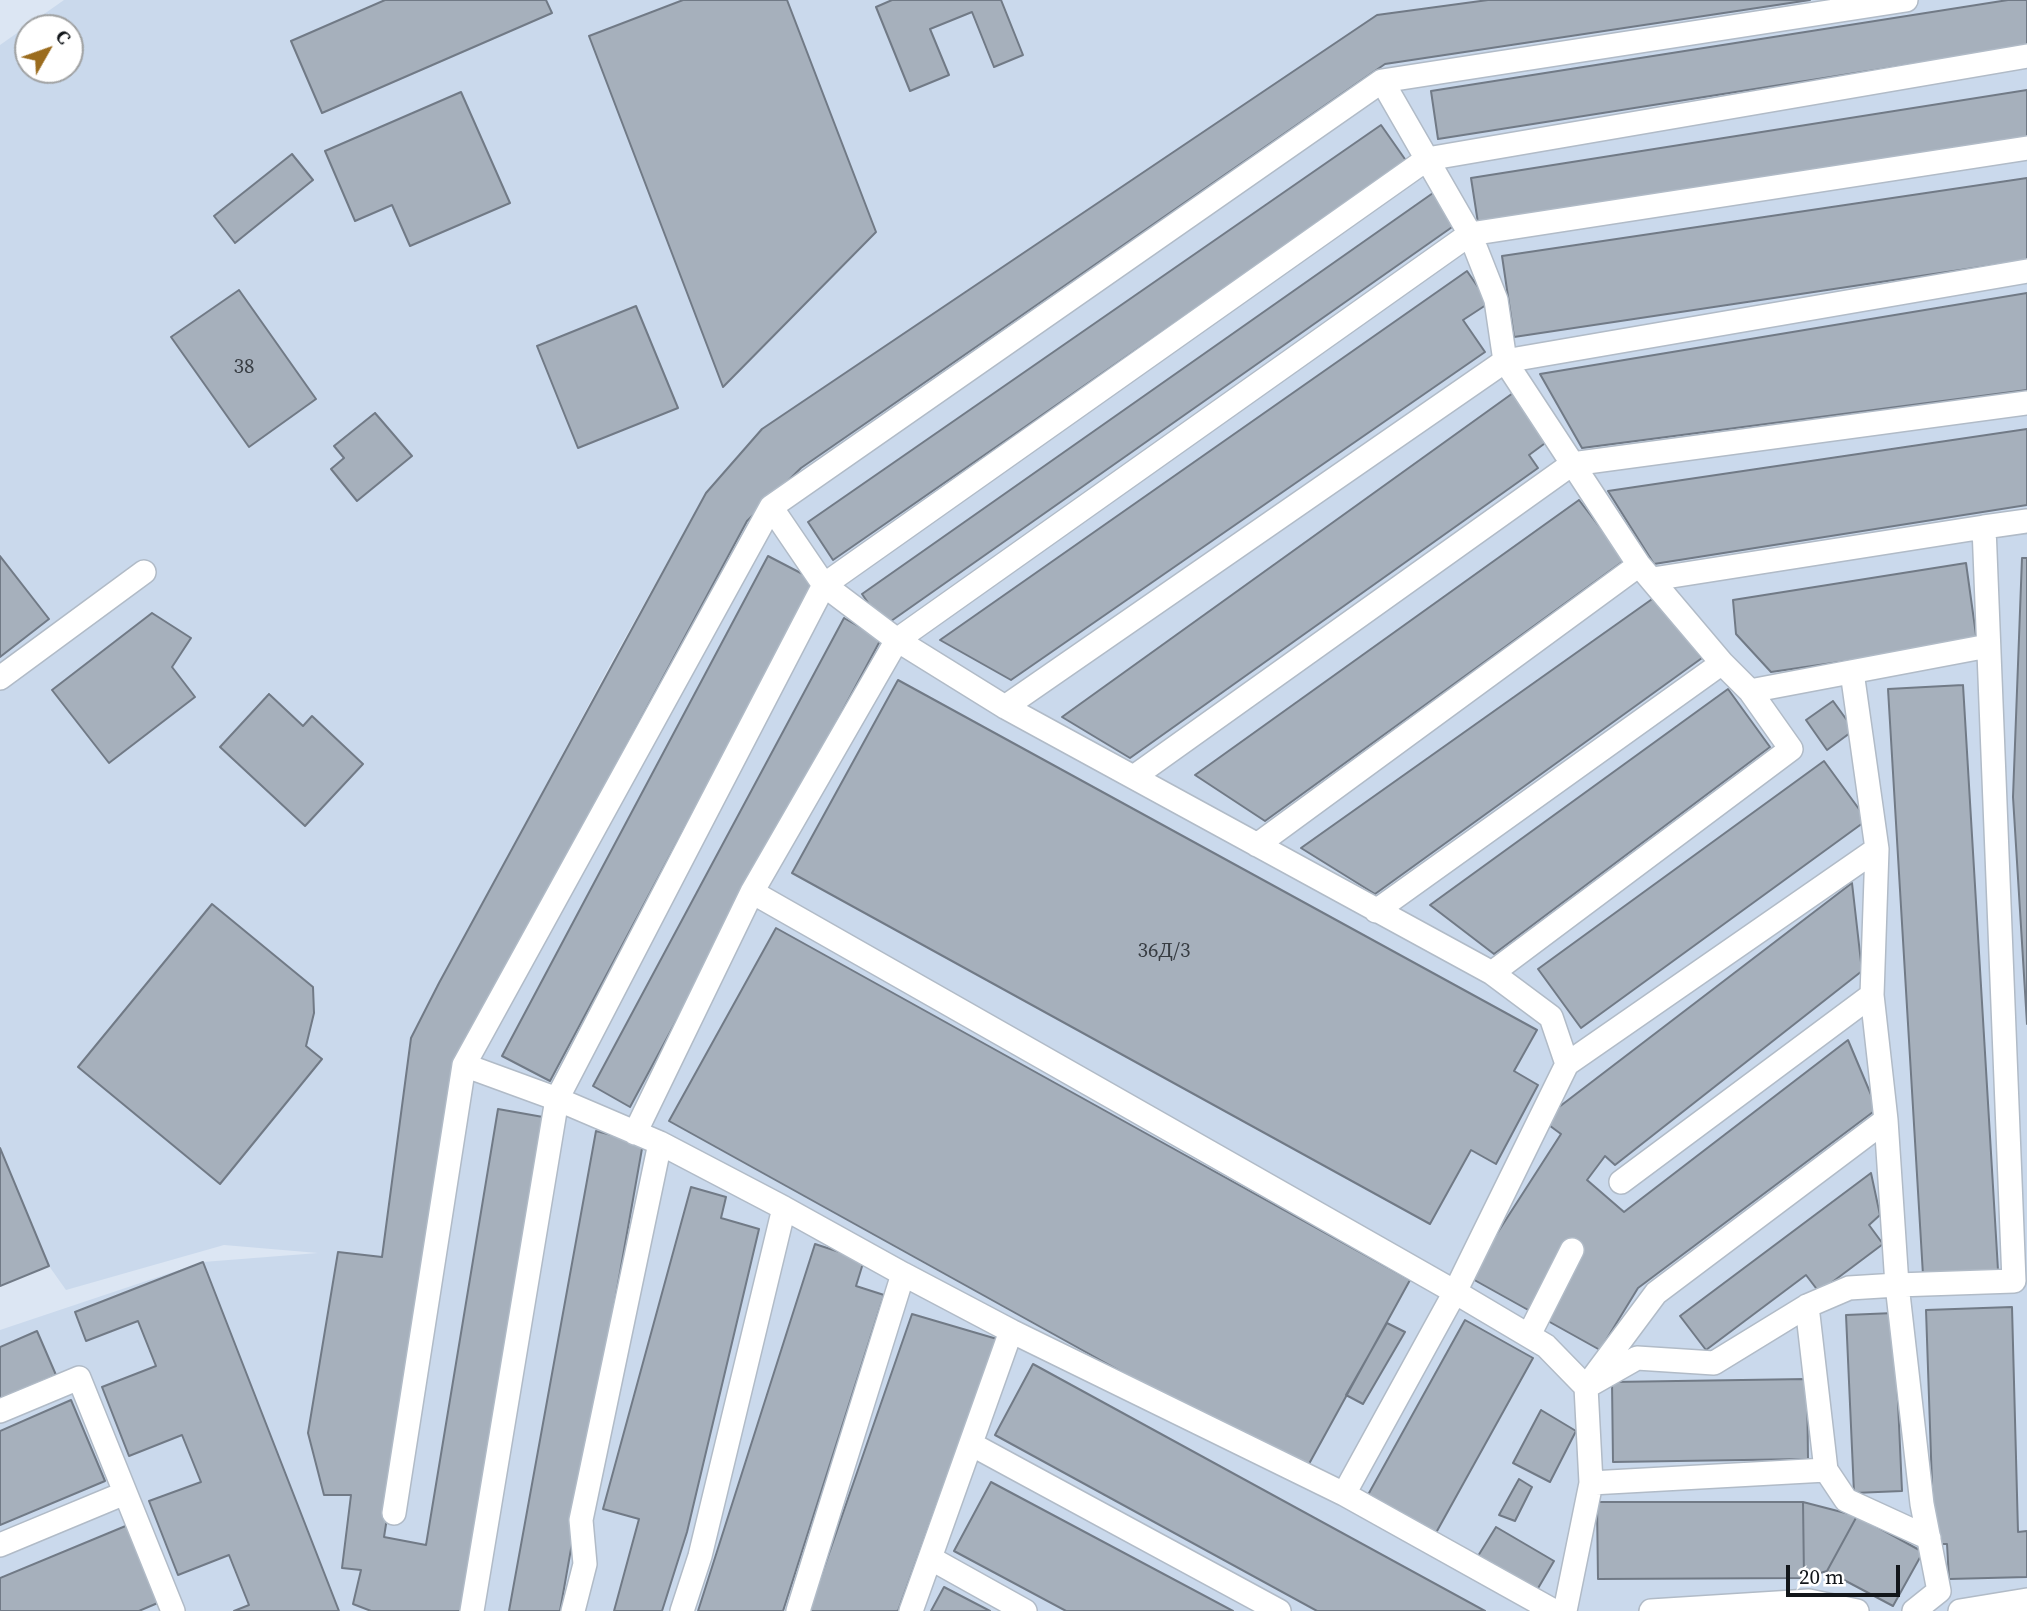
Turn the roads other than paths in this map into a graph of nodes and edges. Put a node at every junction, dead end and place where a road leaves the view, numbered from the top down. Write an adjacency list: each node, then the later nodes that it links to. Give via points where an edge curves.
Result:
1 (1906, 0): 3 (lane)
2 (2027, 56): 5 (lane)
3 (1382, 81): 5 (lane); 11 (lane)
4 (2027, 148): 6 (lane)
5 (1427, 159): 6 (lane); 16 (lane)
6 (1470, 234): 8 (lane, via 1496,300); 17 (lane)
7 (2027, 271): 8 (lane)
8 (1505, 361): 10 (lane); 23 (lane)
9 (2027, 403): 10 (lane)
10 (1572, 464): 15 (lane); 24 (lane)
11 (771, 507): 16 (lane); 32 (lane)
12 (2027, 521): 13 (lane)
13 (1984, 527): 15 (lane); 18 (lane)
14 (144, 572): 21 (lane)
15 (1646, 572): 19 (lane); 25 (lane)
16 (824, 585): 17 (lane); 33 (lane)
17 (897, 640): 23 (lane); 27 (lane)
18 (1988, 646): 20 (lane); 42 (lane)
19 (1723, 663): 22 (lane); 28 (lane)
20 (1852, 672): 22 (lane); 26 (lane)
21 (0, 678)
22 (1750, 691): 29 (lane, via 1791,749)
23 (1005, 707): 24 (lane)
24 (1135, 776): 25 (lane)
25 (1257, 845): 28 (lane)
26 (1878, 849): 30 (lane); 31 (lane)
27 (752, 891): 35 (lane); 43 (lane)
28 (1376, 911): 29 (lane)
29 (1492, 973): 31 (lane, via 1551,1017)
30 (1872, 995): 34 (lane); 37 (lane)
31 (1567, 1064): 43 (lane)
32 (464, 1065): 33 (lane); 54 (lane)
33 (556, 1099): 35 (lane); 60 (lane)
34 (1886, 1120): 41 (lane); 47 (lane, via 1656,1293)
35 (635, 1133): 36 (lane)
36 (660, 1143): 38 (lane); 61 (lane, via 581,1520 586,1564)
37 (1621, 1182)
38 (784, 1208): 40 (lane); 62 (lane, via 700,1556)
39 (1572, 1250): 46 (lane)
40 (903, 1274): 45 (lane); 63 (lane)
41 (1897, 1284): 42 (lane); 44 (lane, via 1849,1288); 55 (lane)
42 (2023, 1286)
43 (1455, 1292): 46 (lane); 53 (lane)
44 (1807, 1306): 47 (lane, via 1714,1363 1637,1358); 50 (lane)
45 (1011, 1331): 49 (lane); 53 (lane)
46 (1529, 1335): 47 (lane)
47 (1586, 1387): 51 (lane)
48 (0, 1411): 52 (lane, via 79,1378)
49 (971, 1444): 57 (lane); 66 (lane)
50 (1826, 1470): 51 (lane); 55 (lane, via 1846,1500)
51 (1591, 1483): 68 (lane)
52 (125, 1493): 56 (lane); 59 (lane)
53 (1344, 1494): 67 (lane)
54 (394, 1513)
55 (1928, 1538): 71 (lane, via 1939,1591)
56 (0, 1545)
57 (930, 1558): 64 (lane); 65 (lane)
58 (2027, 1600): 72 (lane)
59 (173, 1611)
60 (472, 1611)
61 (573, 1611)
62 (682, 1611)
63 (798, 1611)
64 (911, 1611)
65 (1025, 1611)
66 (1279, 1611)
67 (1554, 1611)
68 (1565, 1611)
69 (1651, 1611): 70 (lane, via 1809,1601)
70 (1857, 1611)
71 (1914, 1611)
72 (1960, 1611)

